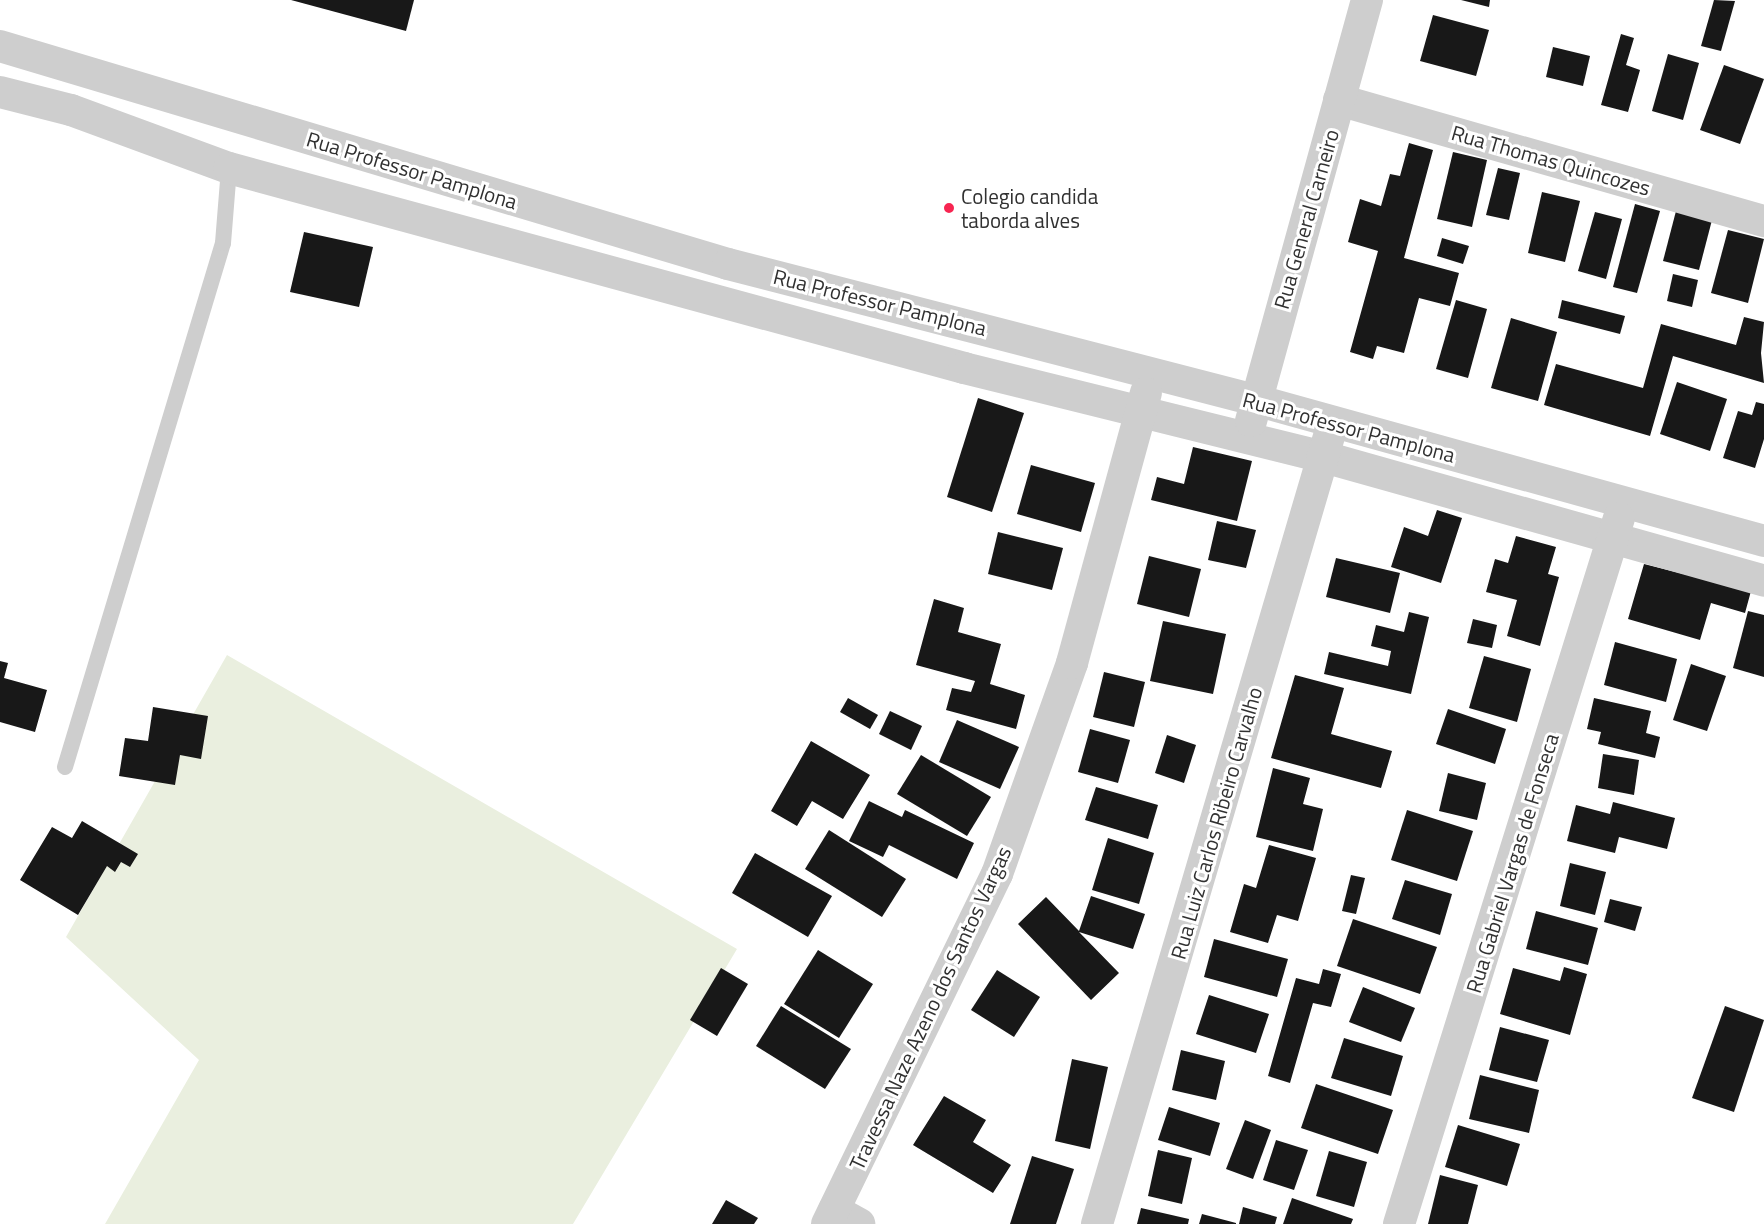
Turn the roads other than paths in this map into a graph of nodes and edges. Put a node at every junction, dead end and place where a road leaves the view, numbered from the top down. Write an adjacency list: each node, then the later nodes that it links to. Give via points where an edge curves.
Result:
1 (1366, 0): 5 (street, Rua General Carneiro)
2 (0, 46): 3 (street, Rua Professor Pamplona)
3 (85, 69): 6 (street); 9 (street, Rua Professor Pamplona)
4 (0, 92): 6 (street, Rua Professor Pamplona)
5 (1339, 100): 8 (street, Rua Thomas Quincozes); 12 (street, Rua General Carneiro)
6 (71, 110): 7 (street, Rua Professor Pamplona)
7 (230, 168): 10 (street, Rua Professor Pamplona); 23 (lane, via 223,243)
8 (1764, 221)
9 (728, 264): 10 (street); 11 (street, Rua Professor Pamplona, via 975,326)
10 (717, 303): 13 (street, Rua Professor Pamplona)
11 (1150, 376): 12 (street, Rua Professor Pamplona); 13 (street, Travessa Naze Azeno dos Santos Vargas)
12 (1255, 400): 14 (street, Rua Professor Pamplona); 15 (street, Rua General Carneiro)
13 (1142, 413): 15 (street, Rua Professor Pamplona); 24 (street, Travessa Naze Azeno dos Santos Vargas, via 1072,663 997,874)
14 (1333, 422): 16 (street, Rua Luiz Carlos Ribeiro Carvalho); 17 (street, Rua Professor Pamplona)
15 (1247, 438): 16 (street, Rua Professor Pamplona)
16 (1324, 457): 18 (street, Rua Professor Pamplona); 25 (street, Rua Luiz Carlos Ribeiro Carvalho)
17 (1474, 460): 18 (street); 19 (street, Rua Professor Pamplona)
18 (1465, 497): 20 (street, Rua Professor Pamplona)
19 (1624, 502): 20 (street, Rua Gabriel Vargas de Fonseca); 21 (street, Rua Professor Pamplona)
20 (1613, 538): 22 (street, Rua Professor Pamplona); 26 (street, Rua Gabriel Vargas de Fonseca)
21 (1764, 541)
22 (1764, 581)
23 (65, 767)
24 (840, 1219)
25 (1097, 1224)
26 (1400, 1224)

